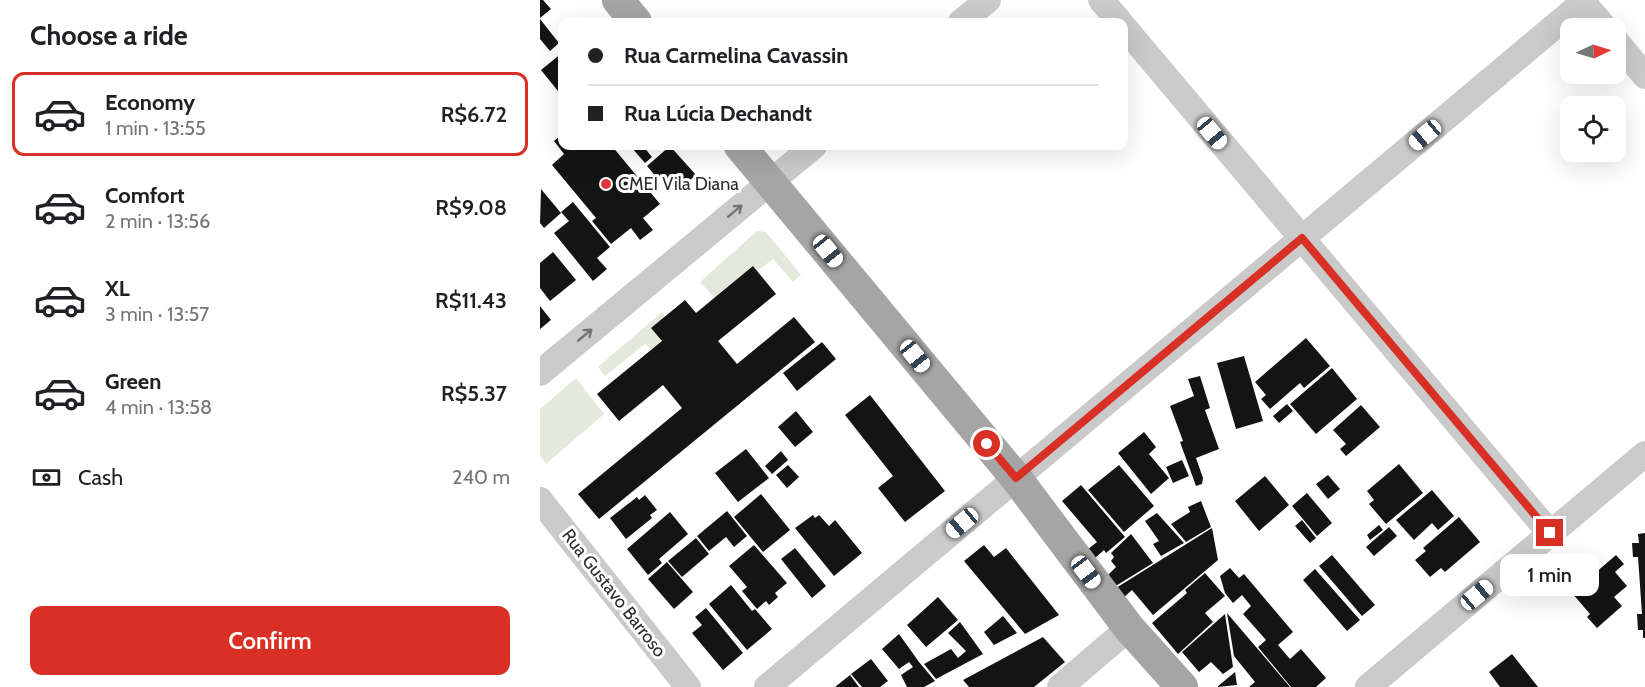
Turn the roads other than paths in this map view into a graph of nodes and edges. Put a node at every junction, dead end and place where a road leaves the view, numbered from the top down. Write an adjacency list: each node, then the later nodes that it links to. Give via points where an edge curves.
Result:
1 (618, 0): 5 (main road)
2 (988, 0): 6 (street)
3 (1101, 0): 7 (street)
4 (1584, 1): 8 (street); 15 (street)
5 (633, 18)
6 (967, 18)
7 (1117, 18)
8 (1597, 18)
9 (1128, 32): 15 (street)
10 (1626, 53): 11 (street)
11 (1645, 76)
12 (743, 150): 14 (main road)
13 (809, 150): 14 (street)
14 (770, 182): 16 (street, one-way to 14); 18 (main road)
15 (1302, 238): 18 (street); 20 (street)
16 (540, 373)
17 (1645, 454): 20 (street)
18 (1016, 478): 21 (main road); 23 (street)
19 (540, 500): 22 (street, Rua Gustavo Barroso)
20 (1550, 533): 26 (street)
21 (1129, 628): 24 (street); 25 (main road)
22 (688, 687)
23 (766, 687)
24 (1060, 687)
25 (1182, 687)
26 (1368, 687)

